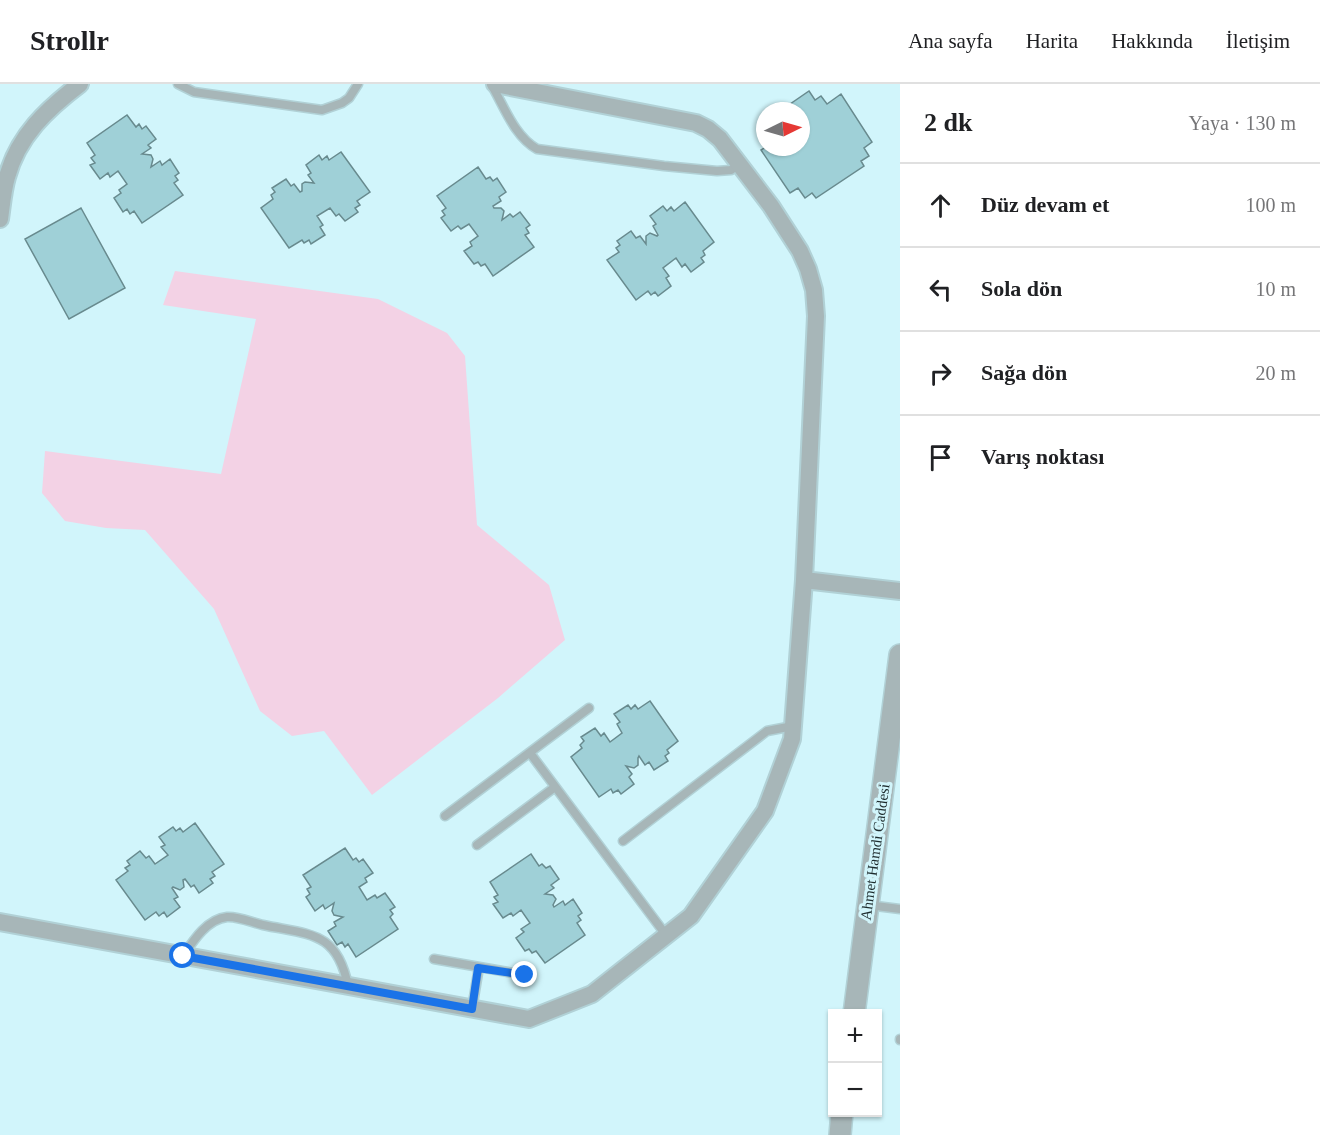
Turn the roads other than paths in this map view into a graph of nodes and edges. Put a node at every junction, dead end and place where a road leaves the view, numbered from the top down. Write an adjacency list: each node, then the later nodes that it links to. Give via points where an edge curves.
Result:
1 (80, 84): 6 (street, via 33,124 17,149)
2 (178, 84): 3 (lane, via 194,92 322,110 349,98)
3 (358, 84)
4 (493, 84): 5 (street, via 696,123 720,139); 5 (lane, via 520,135 537,149 717,171 731,170)
5 (739, 164): 7 (street, via 800,251 814,290)
6 (0, 219)
7 (804, 580): 8 (street); 11 (street)
8 (900, 591)
9 (900, 656): 17 (street, Ahmet Hamdi Caddesi)
10 (589, 708): 12 (lane)
11 (793, 726): 15 (lane, via 767,731); 20 (street, via 792,739 765,811 691,916)
12 (530, 753): 13 (lane); 14 (lane)
13 (555, 787): 16 (lane); 20 (lane)
14 (446, 816)
15 (623, 841)
16 (477, 845)
17 (867, 905): 18 (lane); 27 (street, Ahmet Hamdi Caddesi)
18 (900, 909)
19 (0, 922): 21 (street)
20 (666, 935): 26 (street, via 592,994 529,1019)
21 (183, 956): 25 (street); 25 (lane, via 208,925 227,917 321,937 344,967)
22 (434, 959): 23 (lane)
23 (478, 968): 24 (lane); 26 (lane)
24 (525, 975)
25 (348, 986): 26 (street)
26 (472, 1009)
27 (855, 1009)
28 (842, 1117): 29 (street)
29 (840, 1135)

